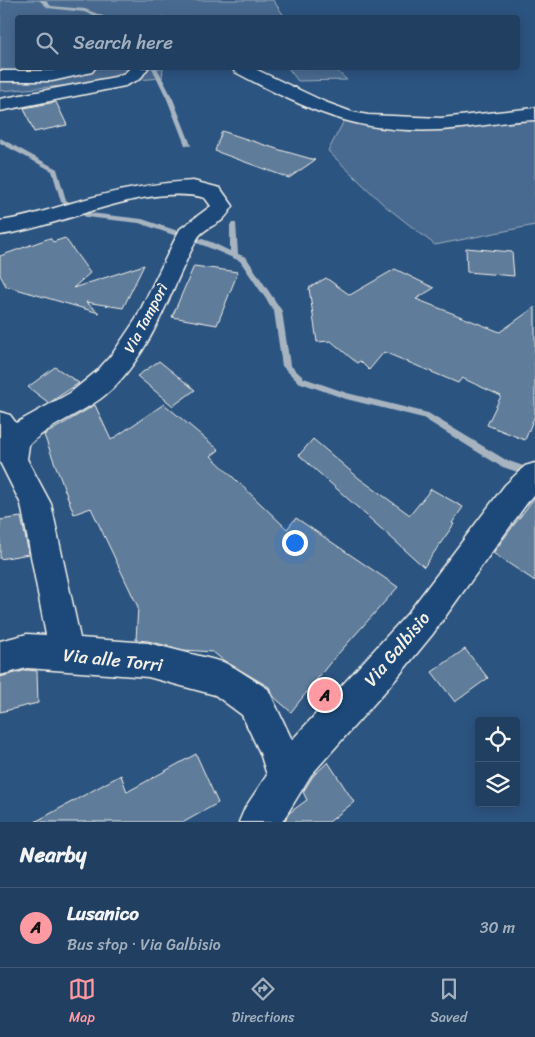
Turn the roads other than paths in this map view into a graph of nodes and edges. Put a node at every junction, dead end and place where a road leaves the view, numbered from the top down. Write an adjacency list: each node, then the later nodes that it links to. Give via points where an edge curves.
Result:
1 (81, 70): 4 (street, via 52,76)
2 (139, 70): 5 (street, via 119,82)
3 (245, 70): 6 (street, via 286,92 346,117 383,122 451,124)
4 (0, 76)
5 (0, 105)
6 (535, 114)
7 (0, 228): 8 (street, Via Tamporì, via 158,189 196,187 212,191 221,200 220,209 198,223 186,239 140,335 112,373 67,408 32,427)
8 (8, 432): 10 (street, Via Tamporì, via 13,459)
9 (531, 478): 13 (street, Via Galbisio, via 420,624 298,762)
10 (12, 483): 11 (street, Via Tamporì, via 36,504)
11 (65, 653): 12 (street, Via alle Torri, via 27,652); 13 (street, Via alle Torri, via 148,660 223,680 255,702)
12 (0, 658)
13 (287, 779): 14 (street, Via Galbisio)
14 (259, 822)

